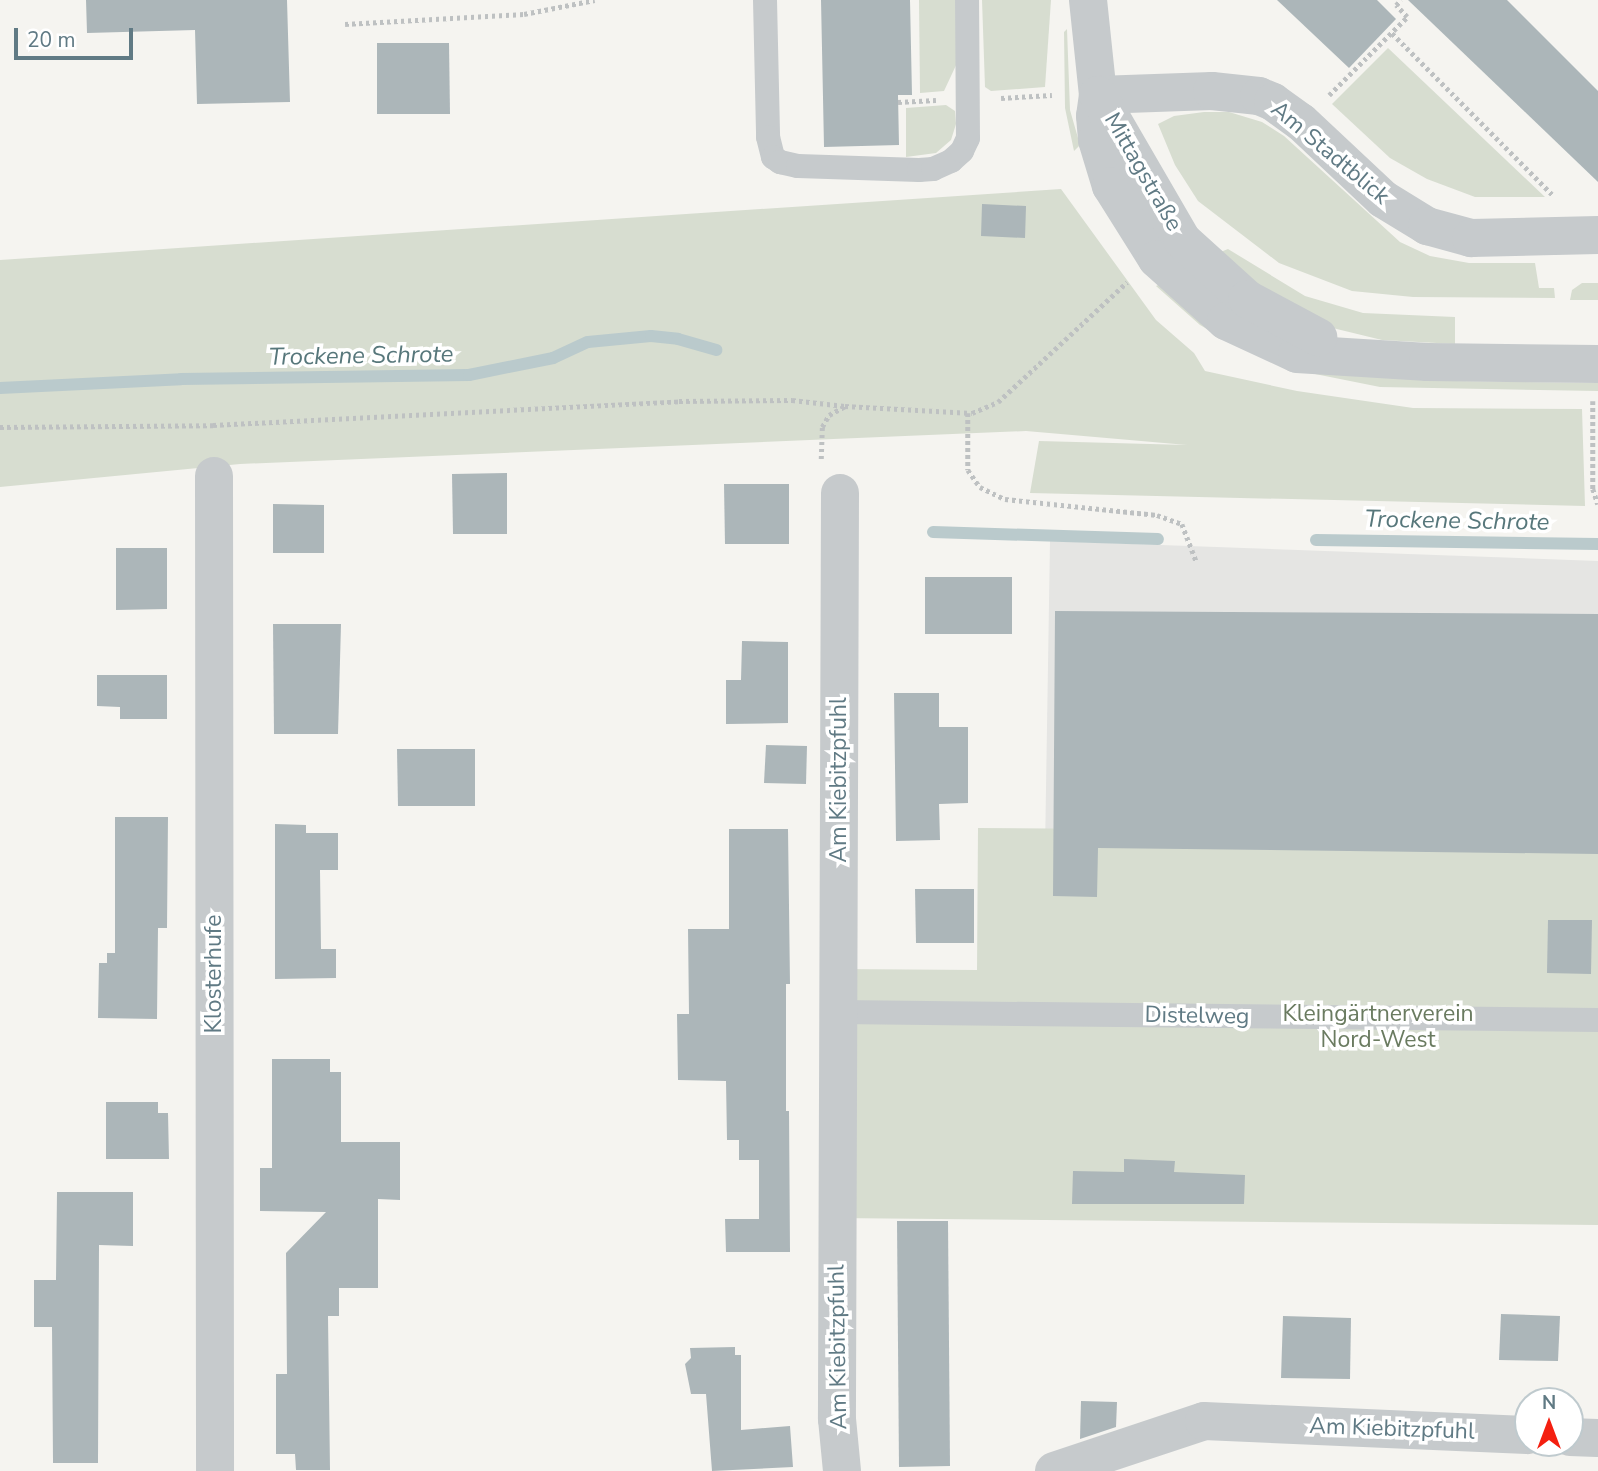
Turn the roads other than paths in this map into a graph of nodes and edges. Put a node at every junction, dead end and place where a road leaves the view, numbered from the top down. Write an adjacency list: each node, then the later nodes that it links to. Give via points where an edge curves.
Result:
1 (765, 0): 2 (lane, via 768,137 773,157 798,166 919,170 951,161 968,138)
2 (967, 0)
3 (1088, 0): 4 (street, Mittagstraße)
4 (1098, 94): 5 (street, Am Stadtblick, via 1232,91 1266,99 1301,122 1374,192 1427,226 1471,238); 6 (street, Mittagstraße, via 1097,140 1111,186 1157,259 1226,321 1297,354 1428,362)
5 (1595, 236)
6 (1595, 382)
7 (214, 476): 12 (street, Klosterhufe)
8 (840, 493): 9 (street, Am Kiebitzpfuhl)
9 (837, 1012): 10 (lane, Distelweg); 13 (street, Am Kiebitzpfuhl, via 837,1419)
10 (1598, 1020)
11 (1514, 1434): 14 (street, Am Kiebitzpfuhl, via 1204,1421)
12 (215, 1471)
13 (842, 1471)
14 (1054, 1471)

